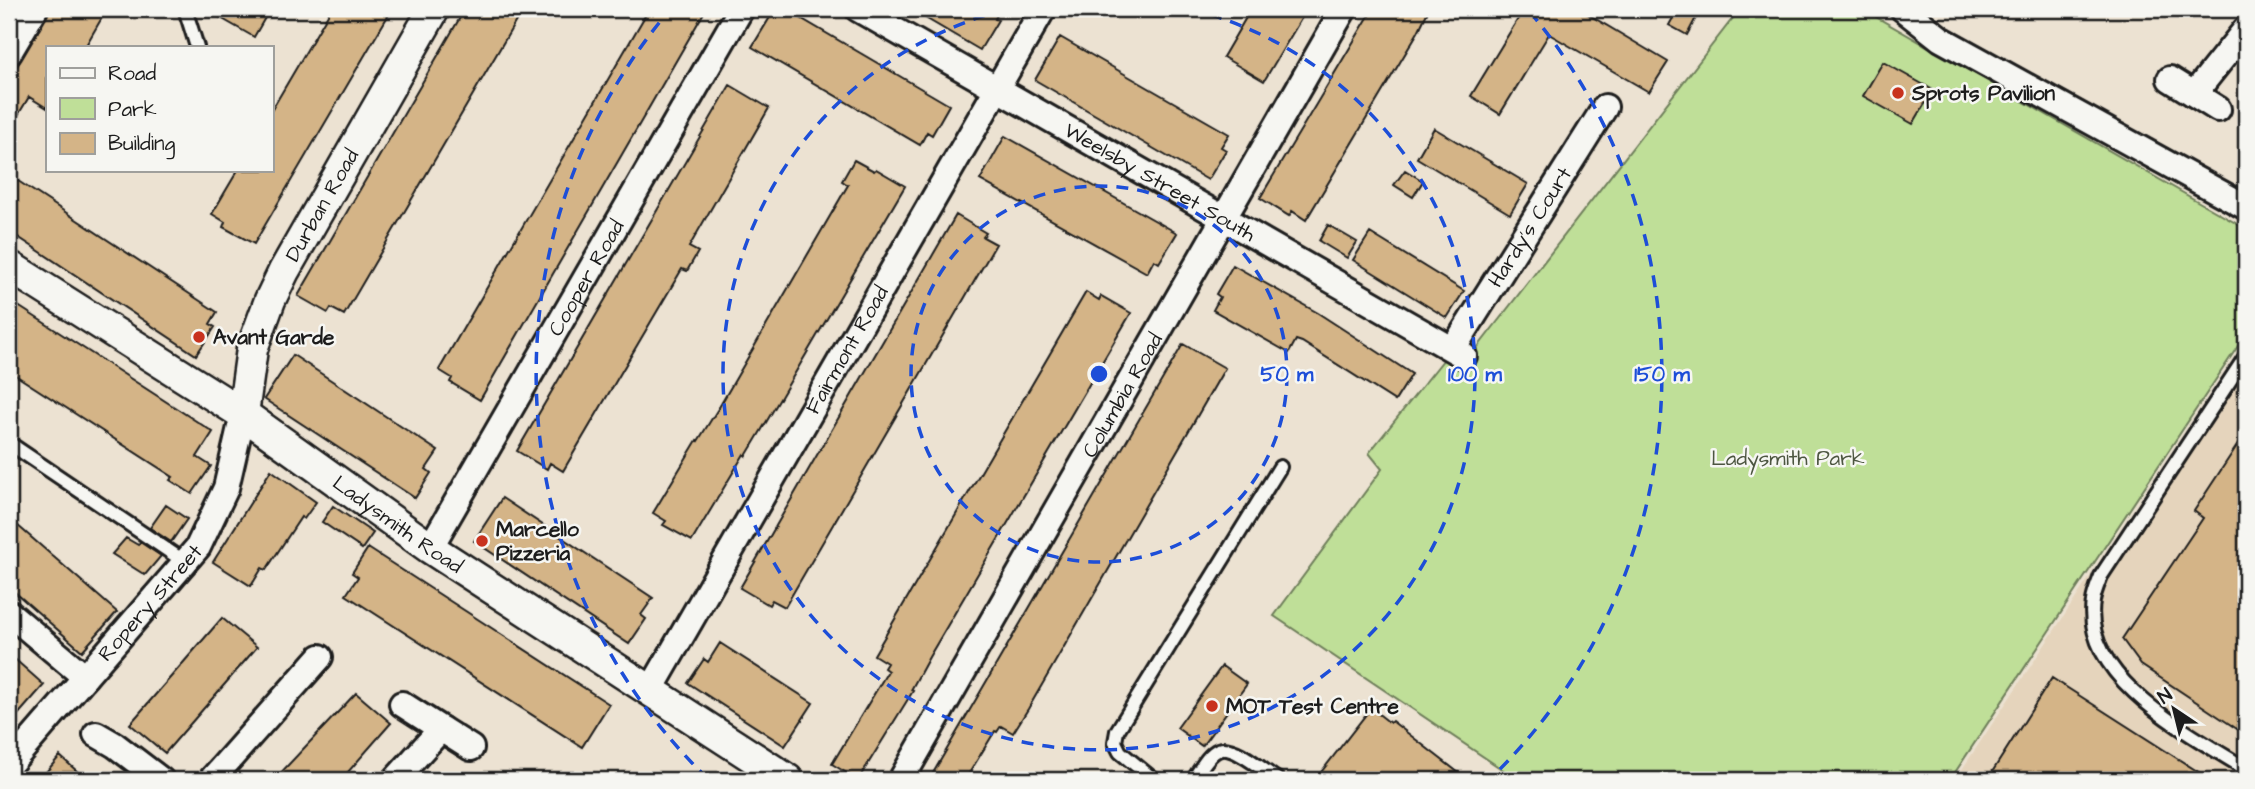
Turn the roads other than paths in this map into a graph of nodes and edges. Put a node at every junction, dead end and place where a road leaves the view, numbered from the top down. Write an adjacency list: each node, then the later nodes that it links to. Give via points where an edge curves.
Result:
1 (35, 9): 11 (street)
2 (185, 9): 10 (lane)
3 (435, 9): 22 (street, Durban Road, via 270,300 252,349)
4 (741, 9): 25 (street, Cooper Road)
5 (858, 9): 13 (street, Weelsby Street South)
6 (1043, 9): 13 (street, Fairmont Road)
7 (1344, 9): 18 (street, Columbia Road)
8 (1903, 9): 17 (street, via 1941,39)
9 (2246, 29): 14 (street)
10 (197, 46)
11 (9, 53)
12 (2170, 79): 14 (street)
13 (997, 87): 18 (street, Weelsby Street South); 30 (street, Fairmont Road)
14 (2194, 94): 16 (street)
15 (1605, 107): 20 (street, Hardy's Court)
16 (2218, 109)
17 (2246, 207)
18 (1225, 219): 20 (street, Weelsby Street South); 41 (street, Columbia Road)
19 (9, 266): 22 (street, Ladysmith Road)
20 (1458, 352)
21 (2246, 355): 36 (lane, via 2101,576 2092,600 2092,622 2112,666 2155,711)
22 (243, 414): 25 (street, Ladysmith Road); 26 (street, Ropery Street, via 226,488 198,547)
23 (9, 443): 26 (lane)
24 (1280, 467): 42 (lane, via 1117,731 1115,742 1120,752)
25 (430, 548): 30 (street, Ladysmith Road)
26 (185, 562): 29 (street, Ropery Street)
27 (9, 613): 29 (street)
28 (320, 657): 38 (street)
29 (85, 677): 35 (street, Ropery Street)
30 (650, 691): 40 (street, Ladysmith Road)
31 (402, 704): 32 (street)
32 (441, 729): 34 (street); 39 (street)
33 (96, 734): 37 (street)
34 (471, 748)
35 (9, 765)
36 (2246, 769)
37 (161, 780)
38 (211, 780)
39 (395, 780)
40 (788, 780)
41 (901, 780)
42 (1154, 780)
43 (1193, 780): 44 (lane, via 1222,748 1239,753)
44 (1278, 780)

